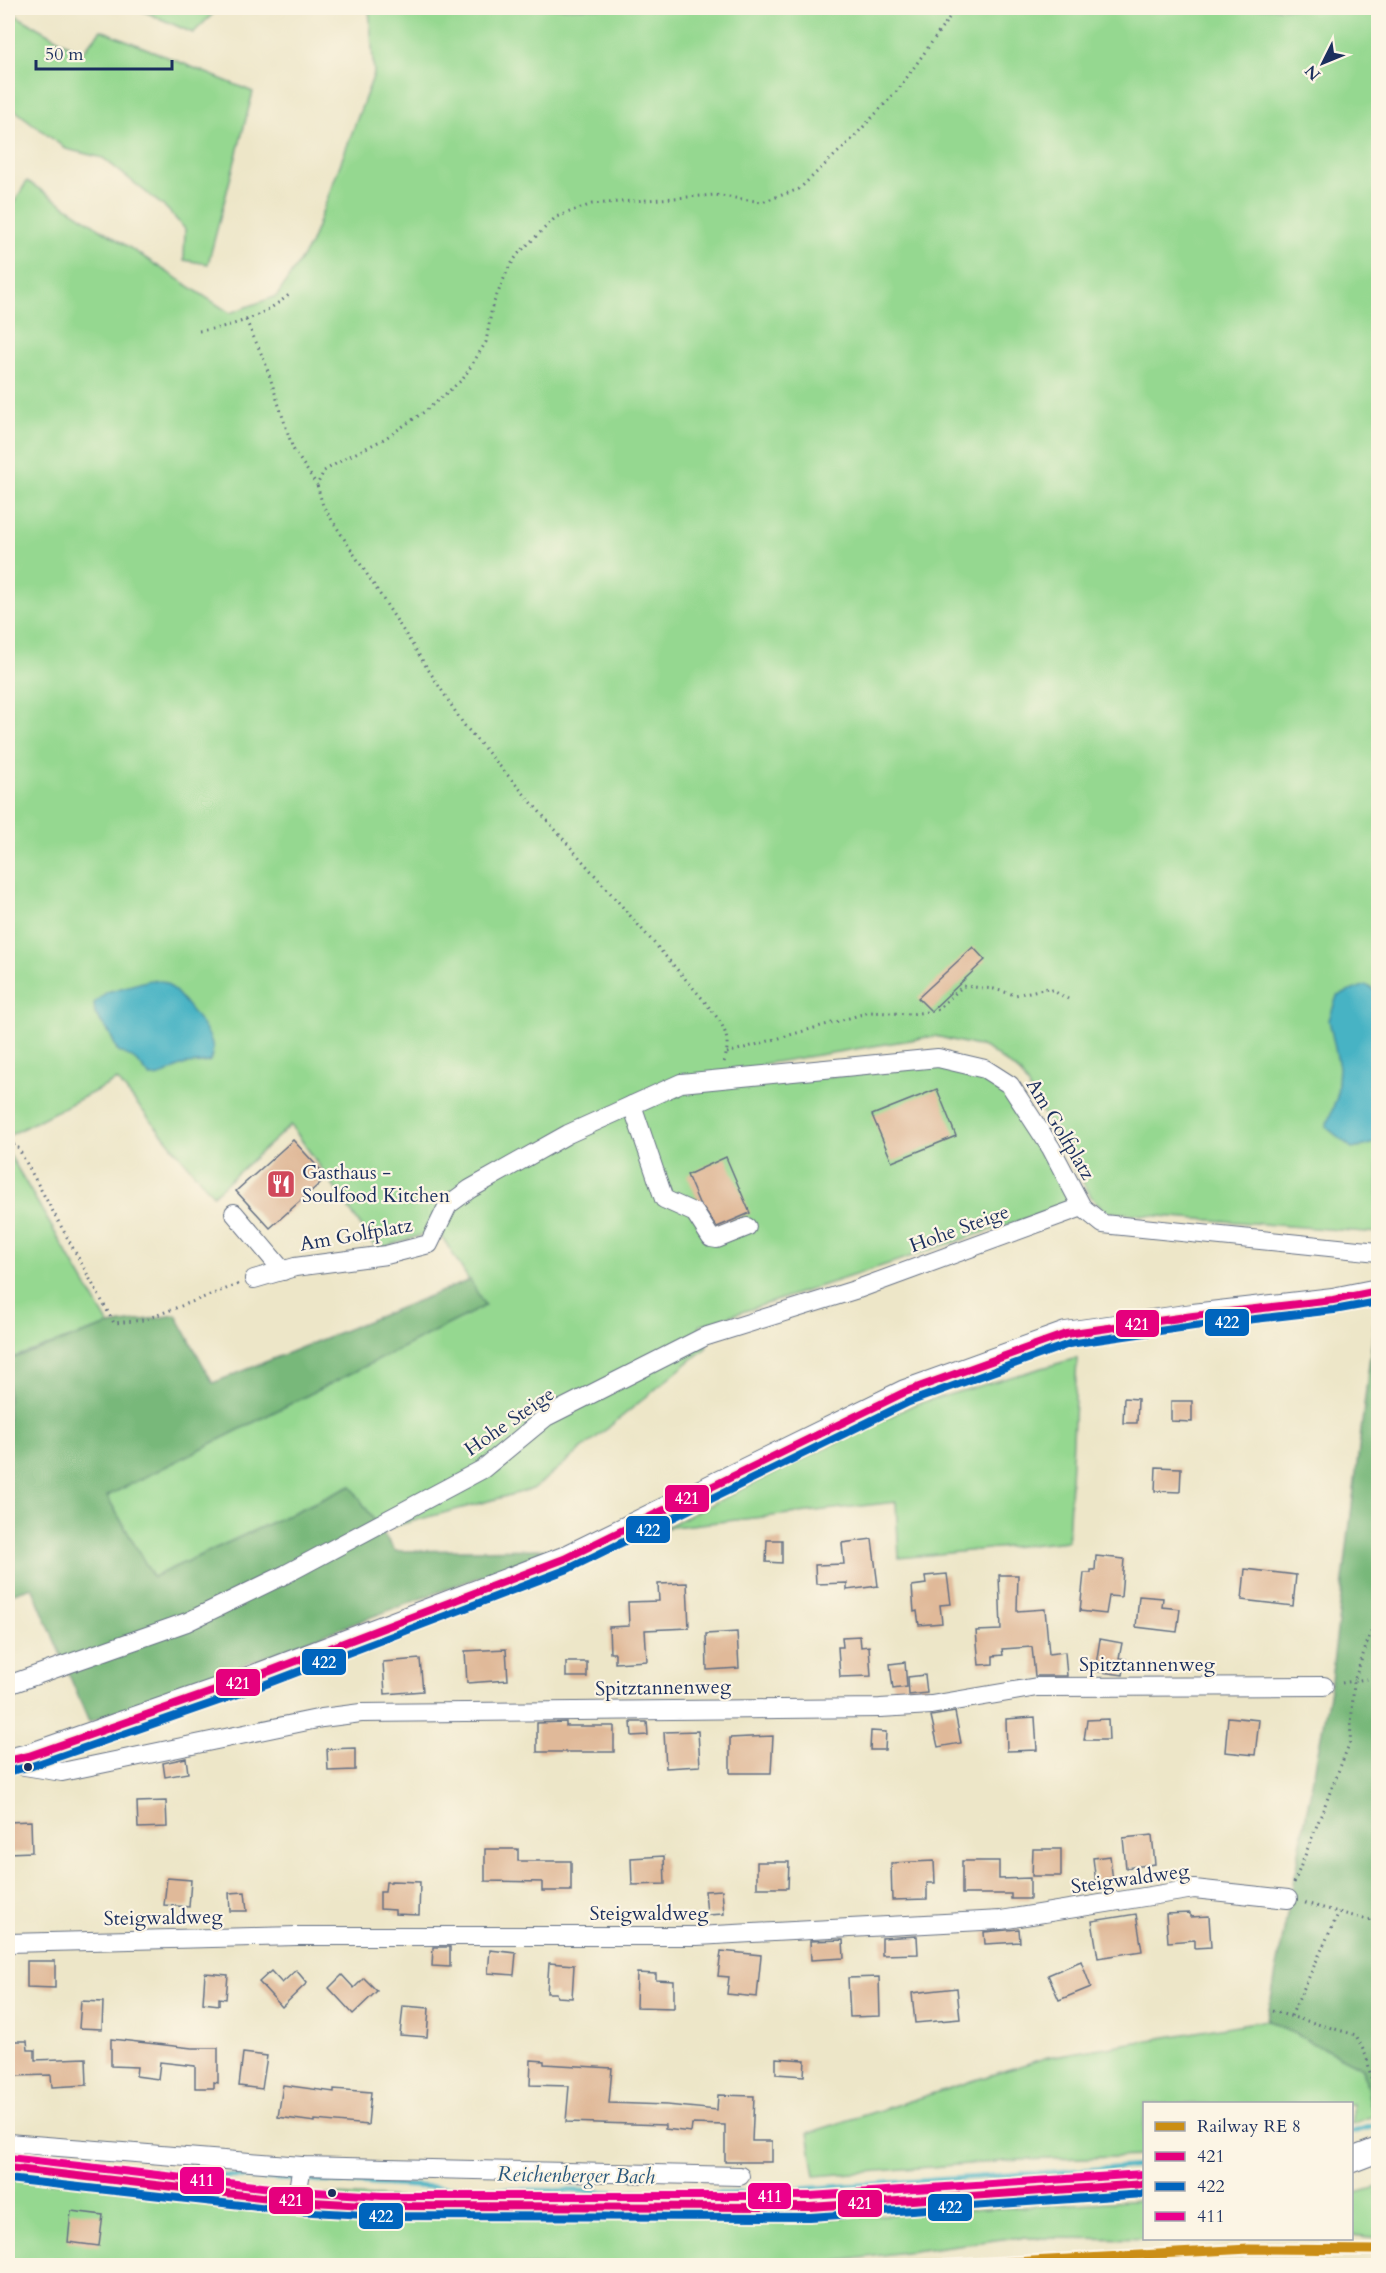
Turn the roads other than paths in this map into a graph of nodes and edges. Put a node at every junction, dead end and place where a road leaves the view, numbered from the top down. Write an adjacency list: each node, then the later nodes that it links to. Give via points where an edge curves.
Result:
1 (632, 1105): 2 (street, Am Golfplatz, via 681,1083 938,1058 985,1069 1010,1085); 4 (street, via 664,1199 695,1213 711,1238); 6 (street, Am Golfplatz, via 568,1134 470,1189 448,1205 429,1244 386,1255)
2 (1082, 1207): 5 (street, Am Golfplatz, via 1102,1224); 9 (street, Hohe Steige, via 858,1288 704,1337 546,1417 483,1469 286,1574 187,1622)
3 (234, 1213): 6 (street)
4 (747, 1227)
5 (1378, 1252)
6 (283, 1270): 7 (street, Am Golfplatz)
7 (254, 1279)
8 (1378, 1291): 11 (main road, via 1066,1334 905,1392 564,1559 249,1680)
9 (8, 1685)
10 (1324, 1686): 11 (street, Spitztannenweg, via 1037,1687 931,1705 880,1708 361,1713 62,1772)
11 (8, 1762)
12 (1288, 1899): 13 (street, Steigwaldweg, via 1194,1889 1001,1920 697,1936 297,1936)
13 (8, 1942)
14 (8, 2143): 18 (street)
15 (1378, 2150): 16 (main road)
16 (1353, 2160)
17 (8, 2168): 21 (main road)
18 (301, 2169): 19 (street); 21 (street)
19 (740, 2176)
20 (1143, 2184): 21 (main road, via 810,2207 393,2206)
21 (297, 2197)

